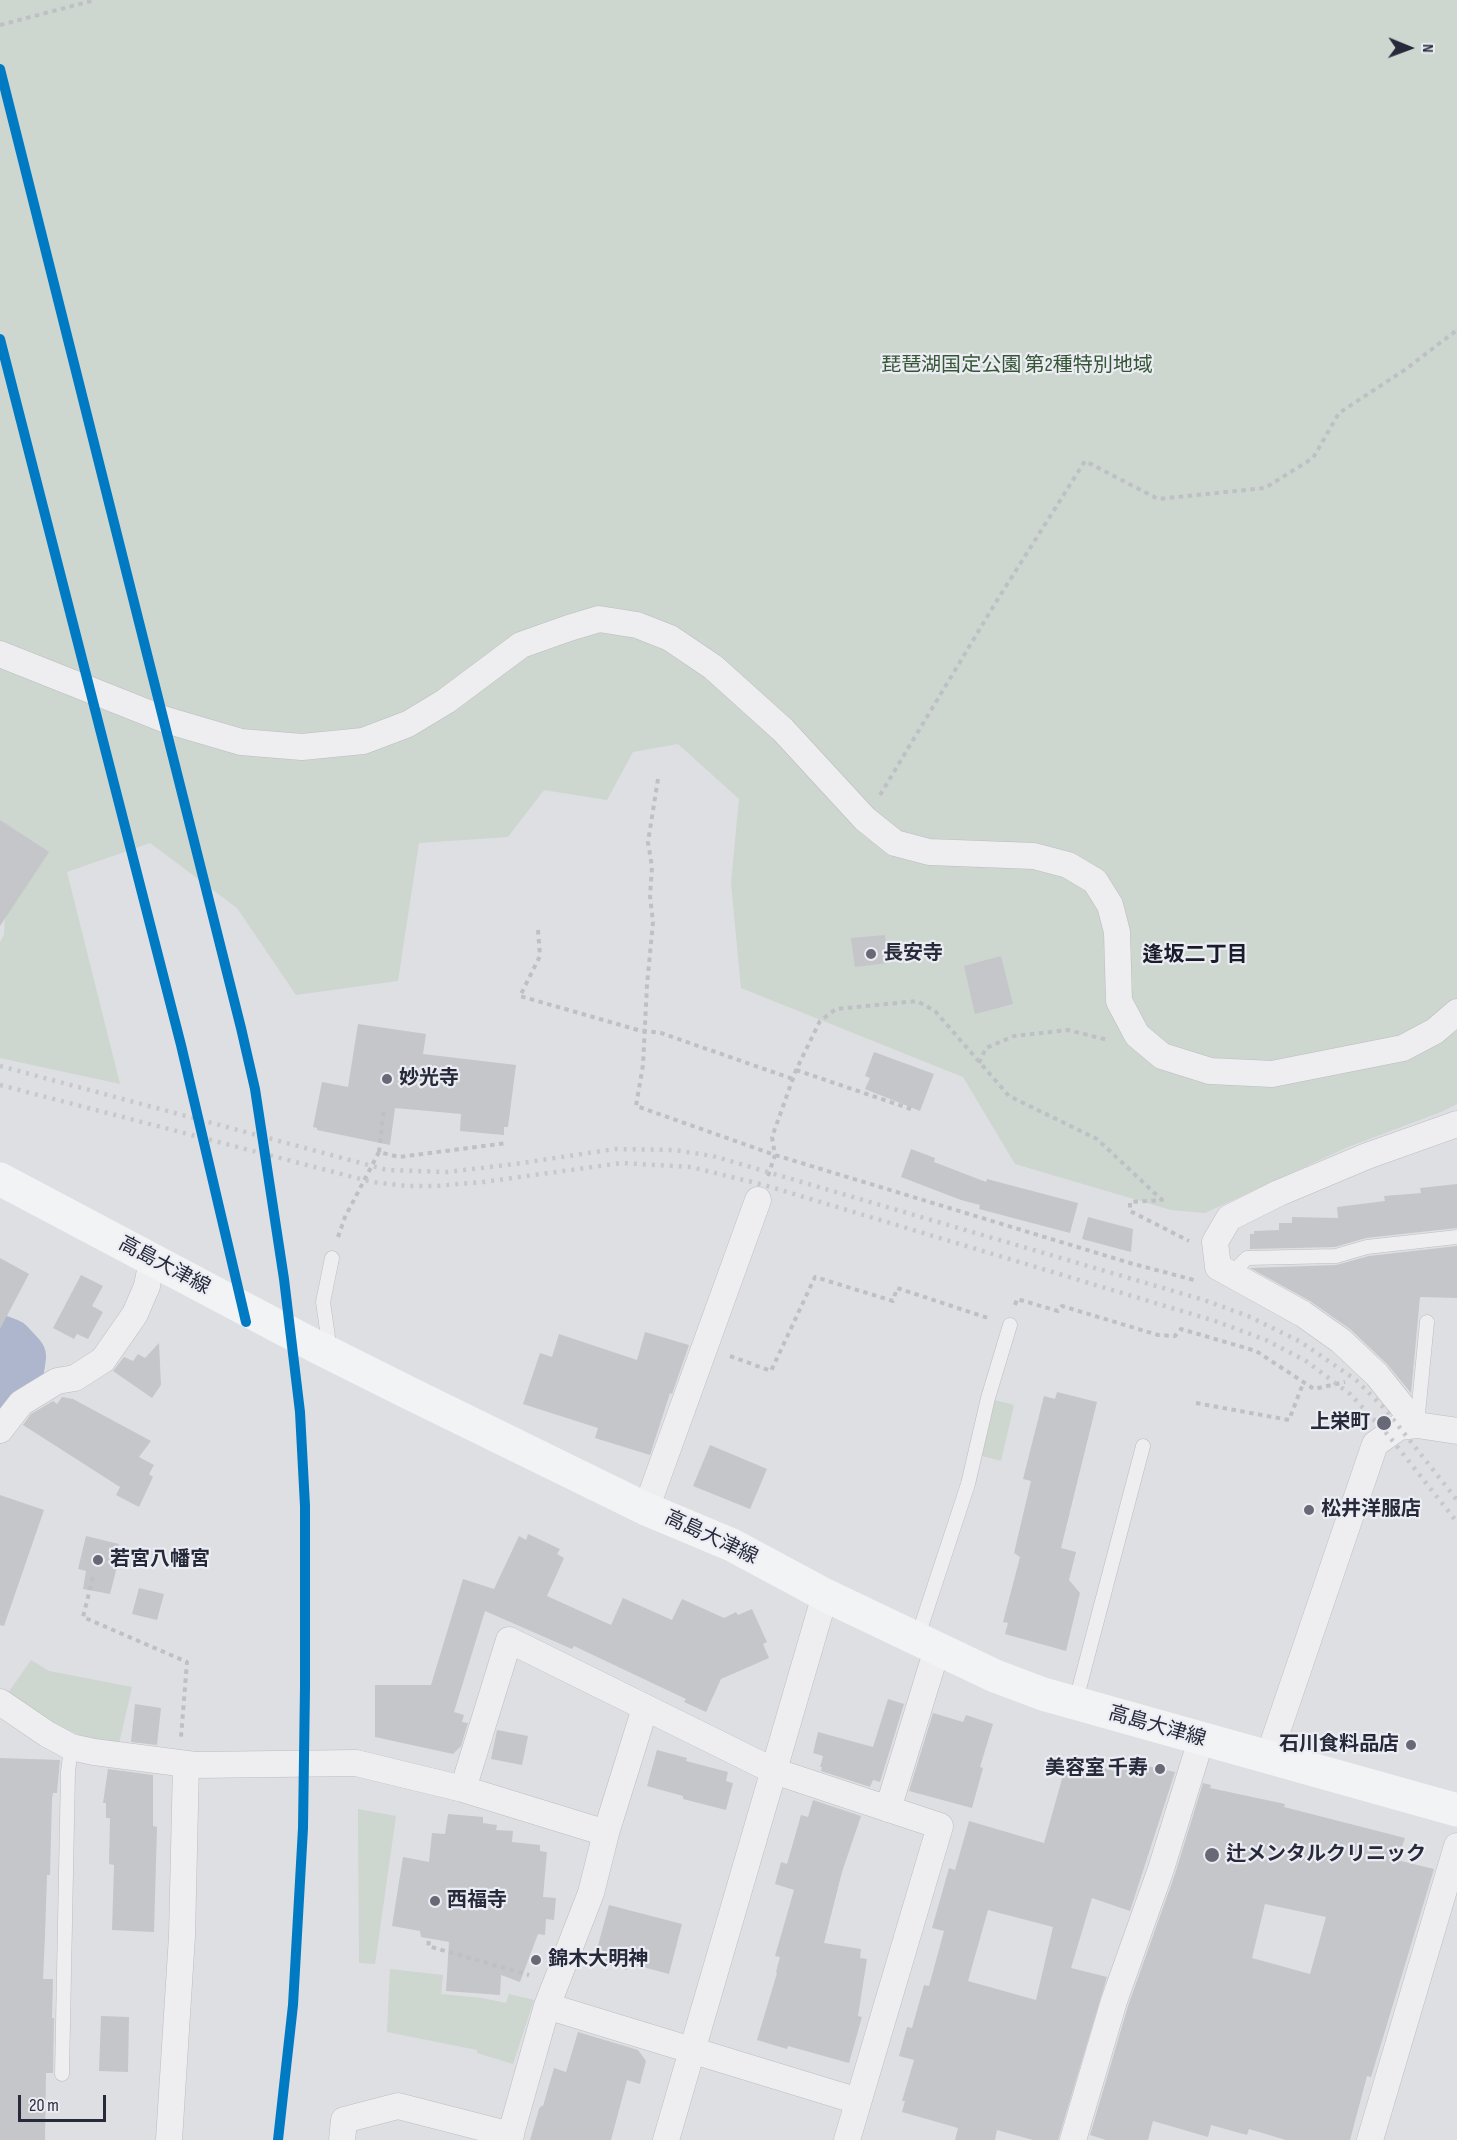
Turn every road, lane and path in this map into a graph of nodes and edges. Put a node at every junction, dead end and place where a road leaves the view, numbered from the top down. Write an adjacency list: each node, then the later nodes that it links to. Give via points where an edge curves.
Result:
1 (95, 0): 2 (path)
2 (0, 25)
3 (1457, 330): 6 (path, via 1339,413 1313,458 1265,488 1158,499 1085,461)
4 (0, 654): 6 (street, via 166,720 241,742 303,747 363,741 408,724 521,645 599,619 637,626 670,638 713,667 783,730)
5 (658, 779): 9 (path, via 648,842 653,922)
6 (866, 819): 10 (street, via 895,843 929,852 1034,855 1068,865 1095,881 1110,905 1117,932 1119,1001)
7 (538, 930): 9 (path, via 540,956 520,996)
8 (1457, 1012): 10 (street, via 1435,1031 1403,1048 1272,1074 1210,1071 1162,1056)
9 (645, 1031): 13 (path, via 661,1033); 19 (path, via 636,1106)
10 (1137, 1035): 11 (path, via 1124,1044 1068,1030 1014,1036 986,1048)
11 (979, 1063): 12 (path, via 935,1011 917,1001 836,1009 820,1021); 25 (path, via 1009,1096 1097,1139 1162,1200 1130,1202 1130,1211 1174,1233)
12 (796, 1070): 13 (path); 15 (path)
13 (793, 1079): 19 (path, via 771,1137)
14 (384, 1107): 18 (path)
15 (911, 1109)
16 (1457, 1124): 25 (street, via 1356,1161 1229,1218 1215,1242)
17 (507, 1143): 18 (path, via 399,1157)
18 (379, 1152): 23 (path, via 345,1217)
19 (775, 1155): 21 (path); 26 (path)
20 (0, 1179): 24 (main road, 高島大津線)
21 (758, 1200): 29 (street)
22 (1457, 1237): 25 (lane, via 1367,1247 1336,1256 1247,1258)
23 (332, 1258): 30 (lane, via 323,1302)
24 (152, 1260): 30 (main road, 高島大津線); 35 (street, via 147,1286 135,1314 103,1360 21,1403)
25 (1224, 1266): 34 (street, via 1341,1341 1377,1375)
26 (1197, 1280)
27 (1427, 1322): 34 (lane)
28 (1010, 1325): 29 (path, via 897,1288 893,1301 815,1277 771,1371); 31 (path, via 1017,1299 1058,1311 1062,1306 1158,1335 1176,1336 1181,1329 1256,1351); 41 (lane)
29 (704, 1347): 38 (street)
30 (323, 1350): 38 (main road, 高島大津線)
31 (1304, 1381): 32 (path); 33 (path, via 1289,1420)
32 (1314, 1389)
33 (1196, 1403)
34 (1417, 1425): 36 (street); 48 (street, via 1399,1427 1375,1444)
35 (0, 1430)
36 (1457, 1431)
37 (1143, 1446): 43 (lane)
38 (646, 1509): 40 (main road, 高島大津線, via 732,1545)
39 (93, 1577): 47 (path, via 83,1617 187,1662)
40 (825, 1595): 41 (main road, 高島大津線); 49 (street)
41 (927, 1644): 43 (main road, 高島大津線, via 1017,1685); 51 (street)
42 (0, 1702): 46 (street)
43 (1075, 1704): 45 (main road, 高島大津線)
44 (645, 1708): 49 (street); 50 (street, via 509,1640); 53 (street)
45 (1201, 1740): 48 (main road, 高島大津線); 66 (street, via 1114,2001)
46 (71, 1747): 47 (street); 59 (lane)
47 (187, 1756): 50 (street, via 356,1763); 62 (street, via 182,1936)
48 (1268, 1758): 52 (main road, 高島大津線)
49 (774, 1772): 51 (street); 58 (street)
50 (463, 1789): 53 (street)
51 (888, 1809): 60 (street, via 940,1826)
52 (1457, 1810)
53 (606, 1833): 56 (street, via 591,1893)
54 (1457, 1846): 67 (street)
55 (429, 1941): 56 (path, via 428,1946)
56 (556, 1982): 57 (street)
57 (547, 2006): 58 (street); 61 (street)
58 (692, 2050): 60 (street); 64 (street)
59 (62, 2074)
60 (858, 2101): 65 (street)
61 (510, 2138): 63 (street, via 398,2106 345,2120)
62 (169, 2140)
63 (342, 2140)
64 (666, 2140)
65 (847, 2140)
66 (1073, 2140)
67 (1370, 2140)

